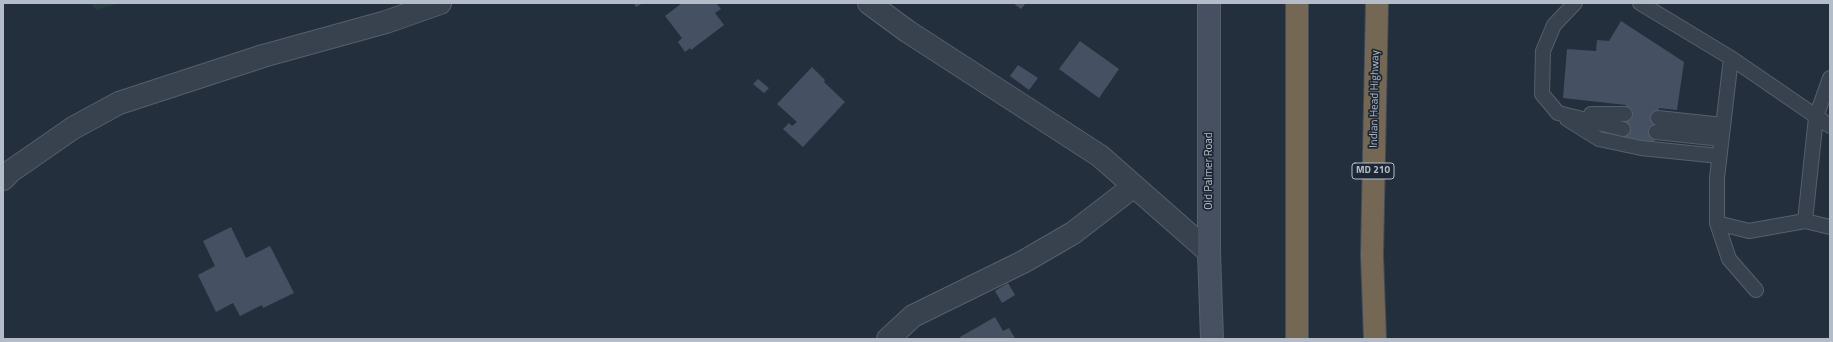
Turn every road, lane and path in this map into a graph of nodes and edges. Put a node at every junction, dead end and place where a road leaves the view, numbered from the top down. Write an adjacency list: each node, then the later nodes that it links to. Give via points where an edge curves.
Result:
1 (440, 3): 18 (street, via 386,22 263,56 119,103 73,128)
2 (869, 3): 19 (street, via 1100,156)
3 (1209, 3): 23 (street, Old Palmer Road)
4 (1297, 3): 27 (highway)
5 (1376, 3): 28 (highway, Indian Head Highway / MD 210, via 1372,255)
6 (1575, 3): 10 (lane, via 1554,25 1543,51 1542,94)
7 (1640, 3): 8 (lane)
8 (1731, 58): 12 (lane); 13 (lane)
9 (1830, 78): 12 (lane)
10 (1558, 113): 11 (lane); 15 (lane); 17 (lane, via 1599,139 1641,148)
11 (1625, 114)
12 (1816, 117): 14 (lane); 20 (lane)
13 (1723, 125): 16 (lane); 16 (lane, via 1657,125)
14 (1830, 126)
15 (1623, 129)
16 (1721, 139): 17 (lane)
17 (1719, 156): 21 (lane, via 1716,178)
18 (3, 179)
19 (1134, 186): 23 (street); 25 (street, via 1073,233 1023,262 913,316)
20 (1805, 221): 21 (lane, via 1749,231); 22 (lane)
21 (1717, 223): 24 (lane, via 1730,258)
22 (1830, 227)
23 (1209, 252): 26 (street, Old Palmer Road)
24 (1756, 290)
25 (888, 339)
26 (1212, 339)
27 (1297, 339)
28 (1375, 339)

